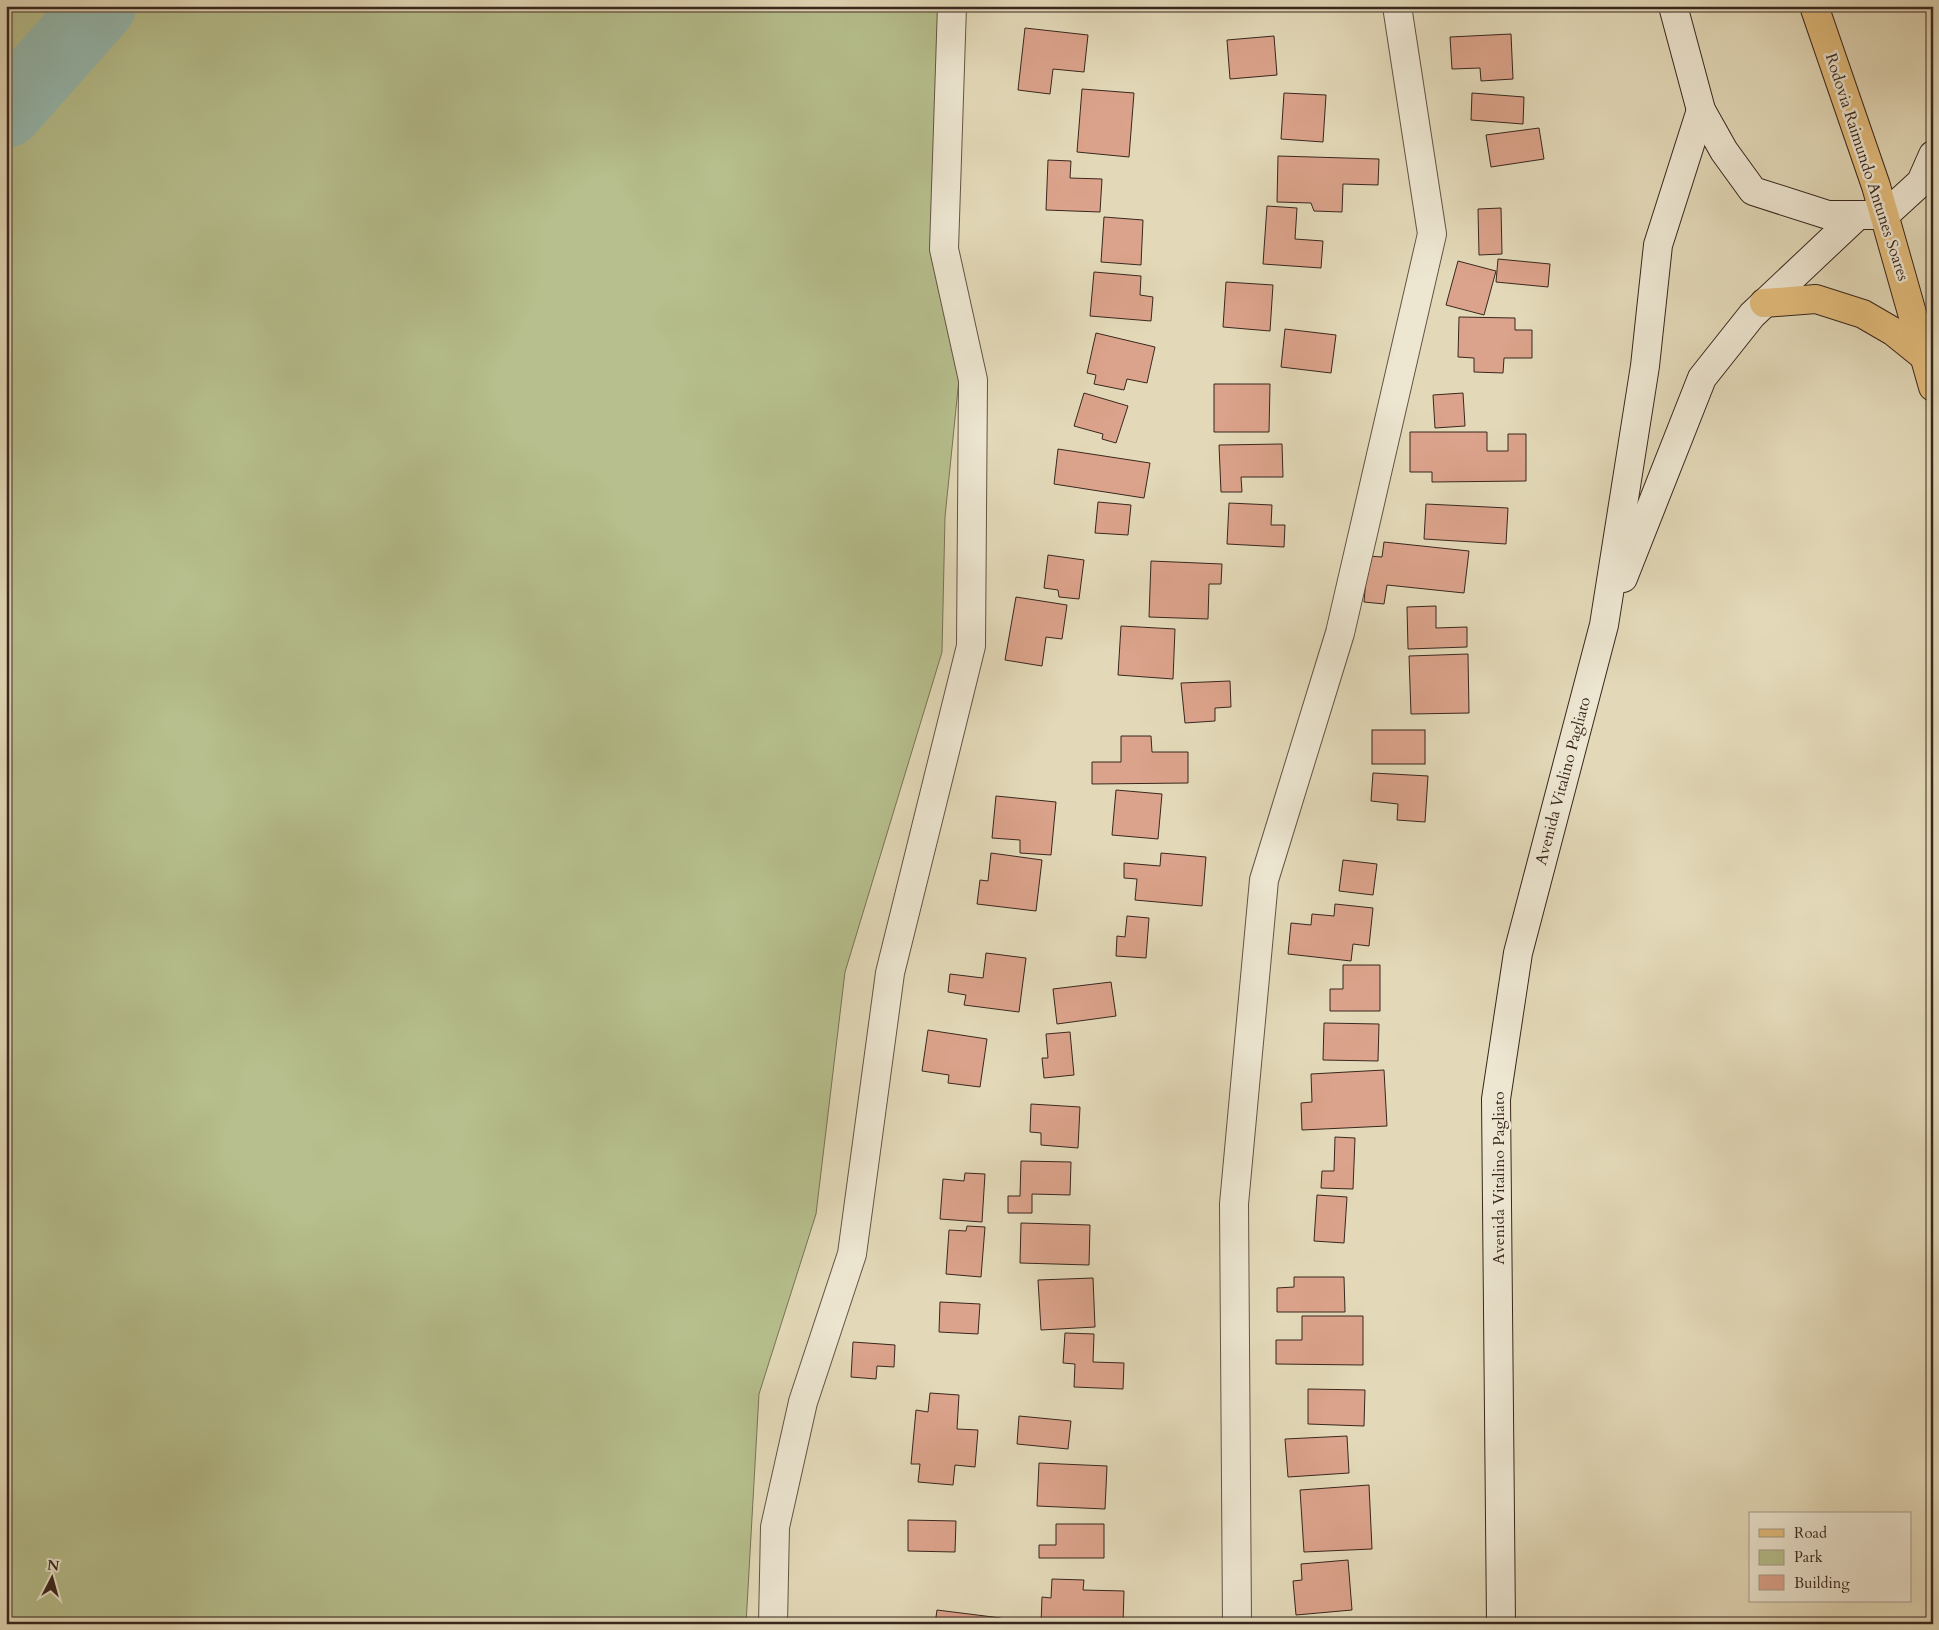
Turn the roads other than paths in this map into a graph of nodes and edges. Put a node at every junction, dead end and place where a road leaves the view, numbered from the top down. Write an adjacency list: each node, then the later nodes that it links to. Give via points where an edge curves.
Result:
1 (952, 6): 13 (street, via 944,249 973,380 971,646 890,973 852,1254 803,1402 775,1527)
2 (1397, 6): 14 (street, via 1432,234 1340,633 1264,880 1234,1204)
3 (1673, 6): 5 (street)
4 (1814, 6): 8 (main road, Rodovia Raimundo Antunes Soares)
5 (1701, 110): 7 (street, via 1724,151 1753,191 1828,215); 12 (street, via 1658,245 1646,366)
6 (1933, 155): 8 (street, via 1921,182)
7 (1858, 215): 8 (street); 9 (street)
8 (1885, 215): 10 (main road, Rodovia Raimundo Antunes Soares)
9 (1764, 303): 10 (main road, via 1816,299 1863,314 1894,332); 12 (street, via 1702,378)
10 (1925, 357): 11 (main road, Rodovia Raimundo Antunes Soares)
11 (1933, 387)
12 (1604, 625): 15 (street, Avenida Vitalino Pagliato, via 1518,953 1496,1099)
13 (773, 1624)
14 (1237, 1624)
15 (1501, 1624)

